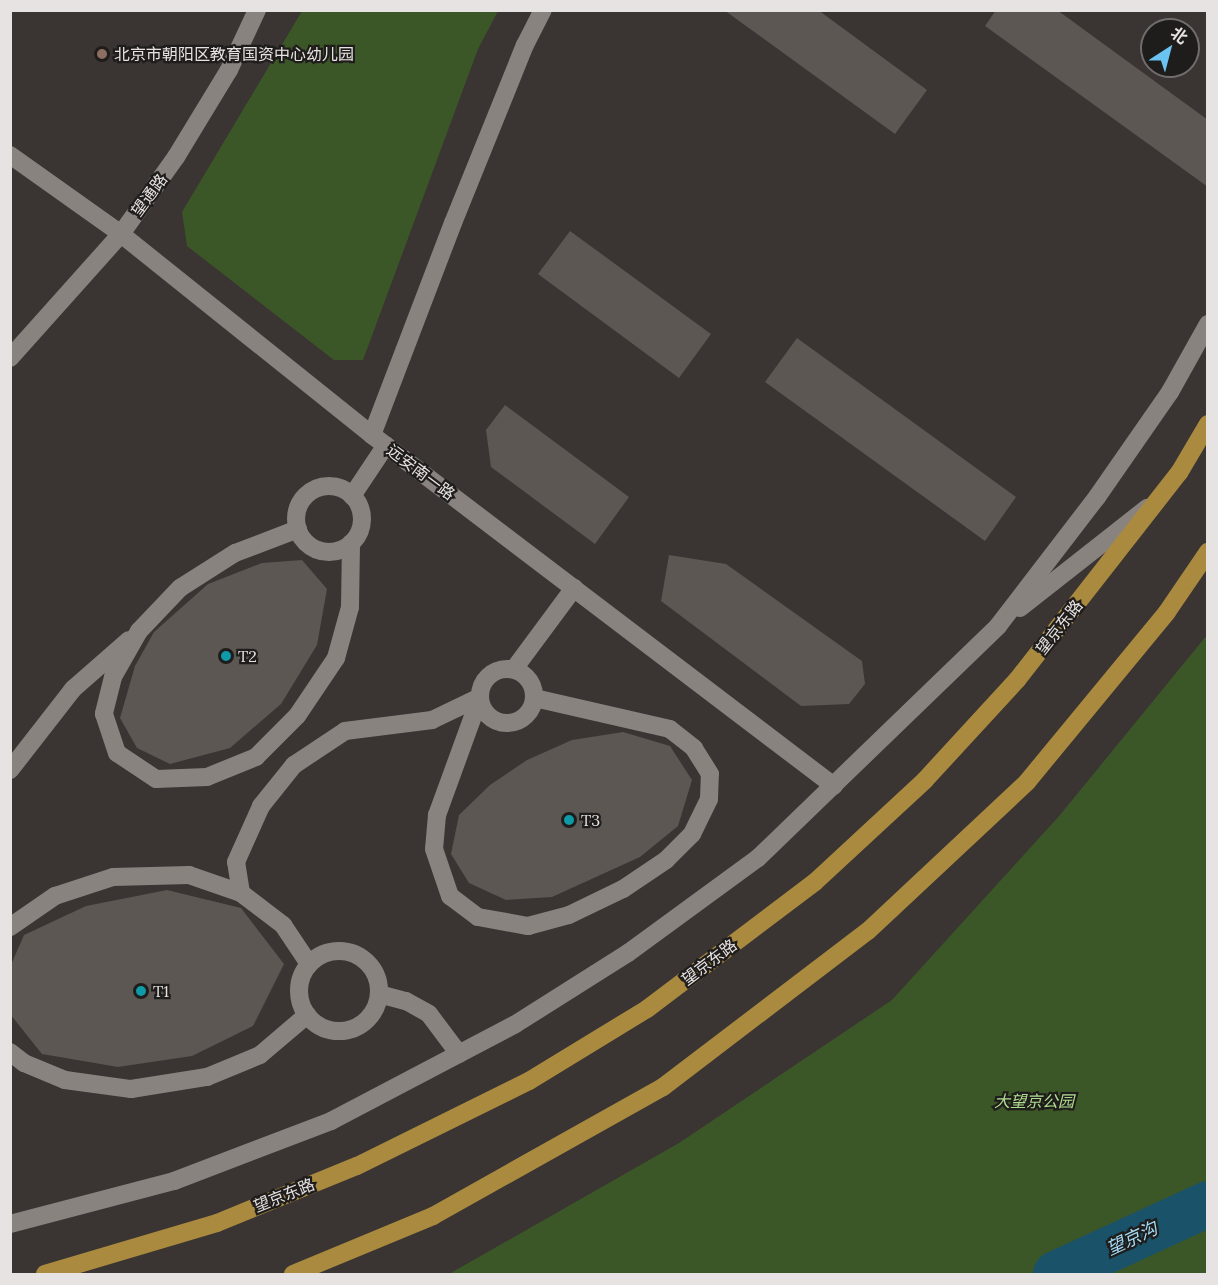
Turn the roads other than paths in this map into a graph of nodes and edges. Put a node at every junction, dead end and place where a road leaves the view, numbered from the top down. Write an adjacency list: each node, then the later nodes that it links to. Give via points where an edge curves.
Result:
1 (257, 10): 4 (street, 望通路, via 229,70 176,157)
2 (543, 10): 8 (street, via 453,223)
3 (10, 154): 4 (street, 远安南一路)
4 (121, 234): 6 (street, 望通路); 8 (street, 远安南一路)
5 (1208, 324): 15 (street, via 1170,393 1097,497)
6 (10, 358)
7 (1208, 424): 10 (main road, 望京东路)
8 (380, 440): 9 (street); 14 (street, 远安南一路)
9 (352, 496): 11 (street, via 333,486 312,490 298,507); 12 (street, via 358,504 361,525)
10 (1160, 498): 15 (street); 32 (main road, 望京东路, via 1017,680 925,780 815,882 647,1010 529,1081 357,1166 217,1223)
11 (298, 529): 12 (street, via 311,546 322,551 342,549); 16 (street, via 235,553 180,588)
12 (351, 543): 20 (street, via 350,607 336,658 297,716)
13 (1208, 552): 33 (main road, via 1167,612 1027,782 868,931 663,1087 433,1216)
14 (574, 588): 17 (street); 23 (street, 远安南一路)
15 (998, 626): 23 (street)
16 (139, 631): 20 (street, via 113,677 104,714 117,753 156,779 207,777 256,757); 22 (street, via 73,689)
17 (514, 669): 18 (street, via 490,674); 19 (street, via 530,680)
18 (480, 697): 19 (street, via 492,718 510,723 527,715); 19 (street, via 437,815 434,849 450,896 478,917 528,926 569,915 623,889 666,860 692,834 709,790 710,774 694,748 670,729); 21 (street, via 432,720 345,731)
19 (535, 698)
20 (270, 743): 21 (street)
21 (294, 765): 24 (street, via 261,806 236,862)
22 (10, 770)
23 (834, 786): 30 (street, via 758,858 628,953 514,1025)
24 (241, 893): 25 (street, via 189,875 113,877 55,896); 26 (street, via 283,925)
25 (10, 927)
26 (309, 964): 27 (street, via 330,951 355,954 374,970); 28 (street, via 299,988)
27 (380, 994): 28 (street, via 368,1019 357,1027 330,1030); 30 (street, via 406,1001 429,1014)
28 (307, 1015): 29 (street, via 260,1055 207,1077 131,1089 65,1080 24,1063)
29 (10, 1052)
30 (459, 1054): 31 (street, via 331,1121 174,1181)
31 (10, 1224)
32 (45, 1275)
33 (293, 1275)

